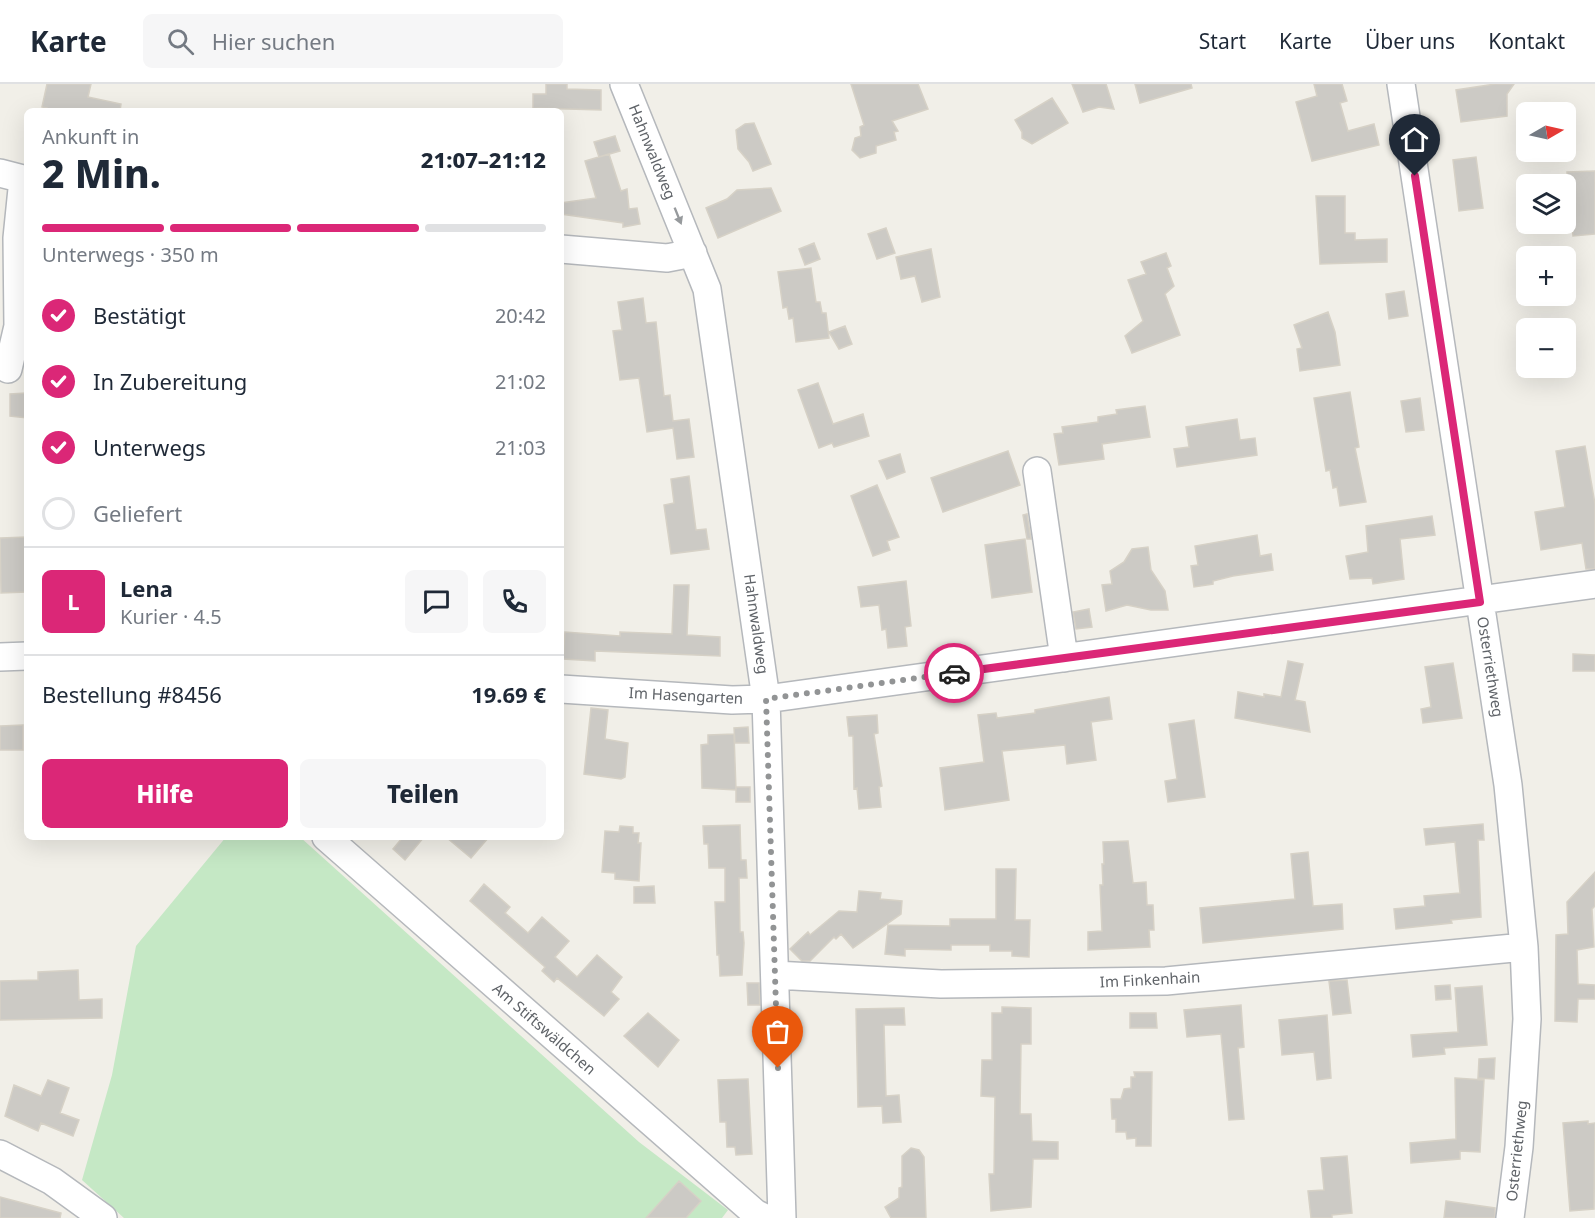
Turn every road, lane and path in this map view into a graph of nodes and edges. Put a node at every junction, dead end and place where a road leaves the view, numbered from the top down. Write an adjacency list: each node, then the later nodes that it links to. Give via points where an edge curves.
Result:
1 (624, 84): 5 (street, Hahnwaldweg, one-way to 5)
2 (1401, 84): 9 (street, Osterriethweg)
3 (17, 177): 6 (street, via 18,326)
4 (564, 249): 5 (street, via 667,258)
5 (693, 253): 14 (street, Hahnwaldweg, via 711,309)
6 (8, 369)
7 (1037, 471): 12 (street)
8 (1595, 584): 9 (street, Im Hasengarten)
9 (1480, 602): 12 (street, Im Hasengarten); 16 (street, Osterriethweg, via 1508,785)
10 (24, 656): 11 (street)
11 (0, 657)
12 (1064, 658): 14 (street, Im Hasengarten)
13 (564, 689): 14 (street, Im Hasengarten)
14 (766, 699): 17 (street, Hahnwaldweg)
15 (329, 840): 20 (street, Am Stiftswäldchen)
16 (1524, 947): 17 (street, Im Finkenhain, via 1166,981 941,984); 22 (street, Osterriethweg, via 1527,1019)
17 (775, 975): 21 (street, Hahnwaldweg)
18 (0, 1154): 19 (street, via 52,1180)
19 (103, 1218)
20 (765, 1218)
21 (782, 1218)
22 (1510, 1218)

